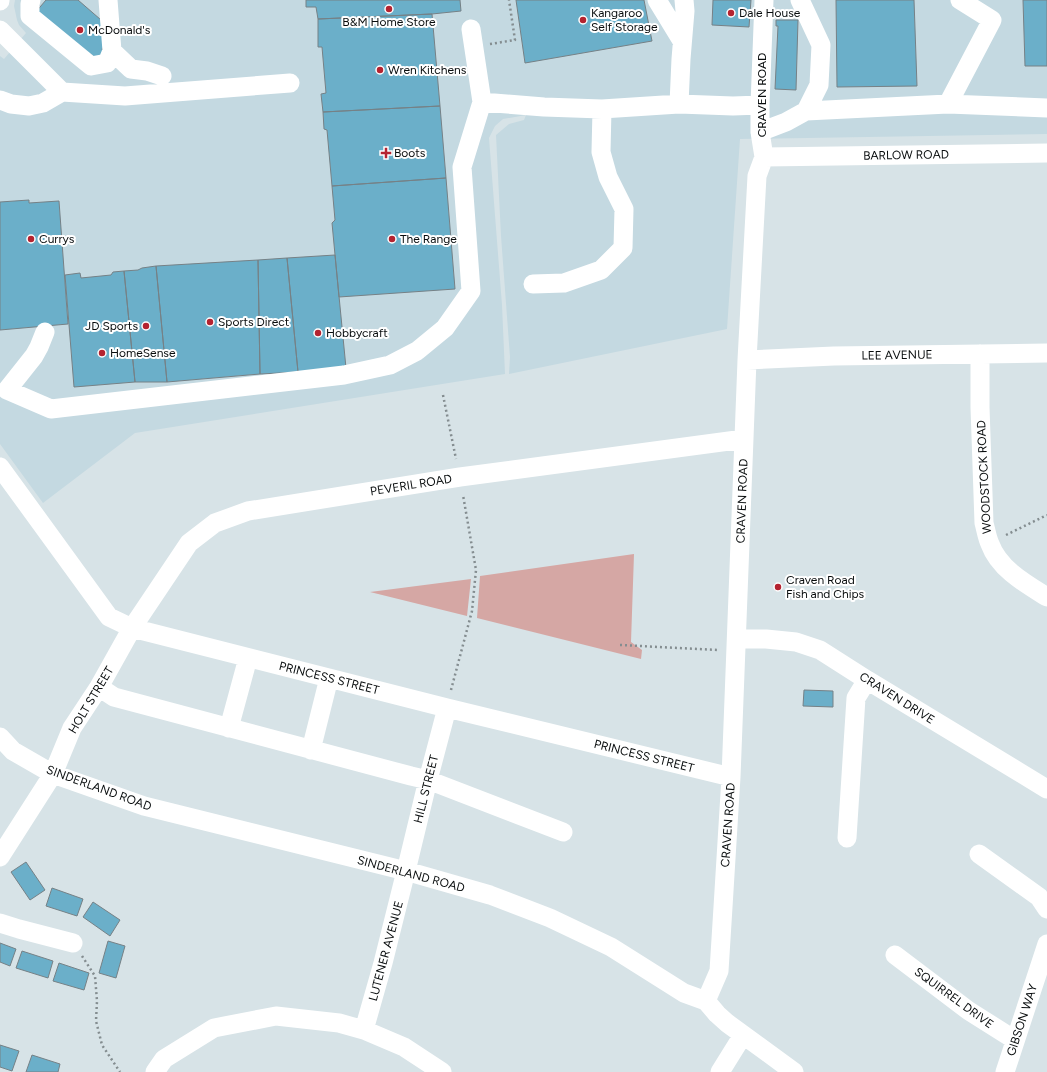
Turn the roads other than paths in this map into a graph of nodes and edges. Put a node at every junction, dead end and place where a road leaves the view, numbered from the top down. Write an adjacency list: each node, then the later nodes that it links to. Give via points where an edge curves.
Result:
1 (31, 0): 11 (street, via 30,16 91,66 107,63)
2 (108, 0): 11 (street)
3 (657, 0): 10 (street)
4 (684, 0): 10 (street)
5 (764, 0): 19 (street, CRAVEN ROAD)
6 (800, 0): 22 (street, via 821,45 819,85)
7 (960, 0): 18 (street, via 992,20)
8 (0, 30): 14 (street)
9 (473, 38): 16 (street)
10 (682, 41): 17 (street)
11 (112, 51): 12 (street, via 131,69)
12 (162, 76)
13 (290, 83): 14 (street, via 125,96)
14 (62, 92): 15 (street, via 43,103 30,106)
15 (0, 100)
16 (482, 102): 21 (street); 31 (street, via 462,167 471,291 445,328 417,351 390,365 344,375 51,409)
17 (679, 104): 19 (street); 21 (street)
18 (948, 104): 20 (street); 22 (street)
19 (760, 105): 23 (street, CRAVEN ROAD)
20 (1047, 108)
21 (602, 109): 26 (street, via 601,152 608,177 624,209 624,248 601,270 564,283)
22 (806, 111): 23 (street)
23 (760, 132): 25 (street, CRAVEN ROAD)
24 (1047, 153): 25 (street, BARLOW ROAD)
25 (764, 157): 30 (street, CRAVEN ROAD, via 758,176)
26 (533, 284)
27 (44, 332): 31 (street, via 34,356)
28 (1047, 353): 29 (street, LEE AVENUE)
29 (980, 354): 30 (street, LEE AVENUE); 34 (street, WOODSTOCK ROAD, via 984,523 989,544 1007,569)
30 (747, 360): 32 (street, CRAVEN ROAD)
31 (3, 386)
32 (744, 439): 35 (street, PEVERIL ROAD, via 460,476 248,511 215,523 188,544); 36 (street, CRAVEN ROAD)
33 (0, 467): 35 (street, PRINCESS STREET, via 109,617)
34 (1047, 597)
35 (132, 628): 37 (street, PRINCESS STREET); 40 (street, HOLT STREET)
36 (736, 645): 39 (street, CRAVEN DRIVE, via 766,639 796,642 820,650); 46 (street, CRAVEN ROAD)
37 (248, 658): 38 (street, PRINCESS STREET); 42 (street)
38 (329, 678): 41 (street, PRINCESS STREET); 44 (street)
39 (867, 680): 48 (street, CRAVEN DRIVE); 50 (street, via 856,698)
40 (99, 687): 42 (street, via 114,697); 45 (street, HOLT STREET, via 72,728)
41 (447, 708): 46 (street, PRINCESS STREET); 47 (street, HILL STREET)
42 (229, 728): 44 (street)
43 (0, 738): 45 (street, SINDERLAND ROAD, via 13,751)
44 (311, 750): 47 (street)
45 (53, 774): 52 (street, HOLT STREET); 53 (street, SINDERLAND ROAD, via 144,806)
46 (731, 777): 59 (street, CRAVEN ROAD, via 719,971)
47 (428, 780): 49 (street); 53 (street, HILL STREET)
48 (1047, 789)
49 (563, 832)
50 (847, 838)
51 (979, 854): 54 (street, via 1039,897)
52 (0, 858)
53 (406, 871): 59 (street, SINDERLAND ROAD, via 490,895 550,918 611,947 684,993); 60 (street, LUTENER AVENUE)
54 (1047, 909)
55 (0, 923): 56 (street)
56 (73, 943)
57 (1047, 944): 62 (street, GIBSON WAY)
58 (895, 955): 62 (street, SQUIRREL DRIVE, via 969,1011)
59 (706, 1001): 61 (street, SINDERLAND ROAD, via 717,1014)
60 (364, 1030): 63 (street, via 339,1023 276,1016 214,1028 164,1059); 64 (street, via 404,1047)
61 (743, 1035): 65 (street); 66 (street, SINDERLAND ROAD)
62 (1015, 1040): 67 (street, GIBSON WAY)
63 (155, 1072)
64 (442, 1072)
65 (720, 1072)
66 (794, 1072)
67 (1005, 1072)

